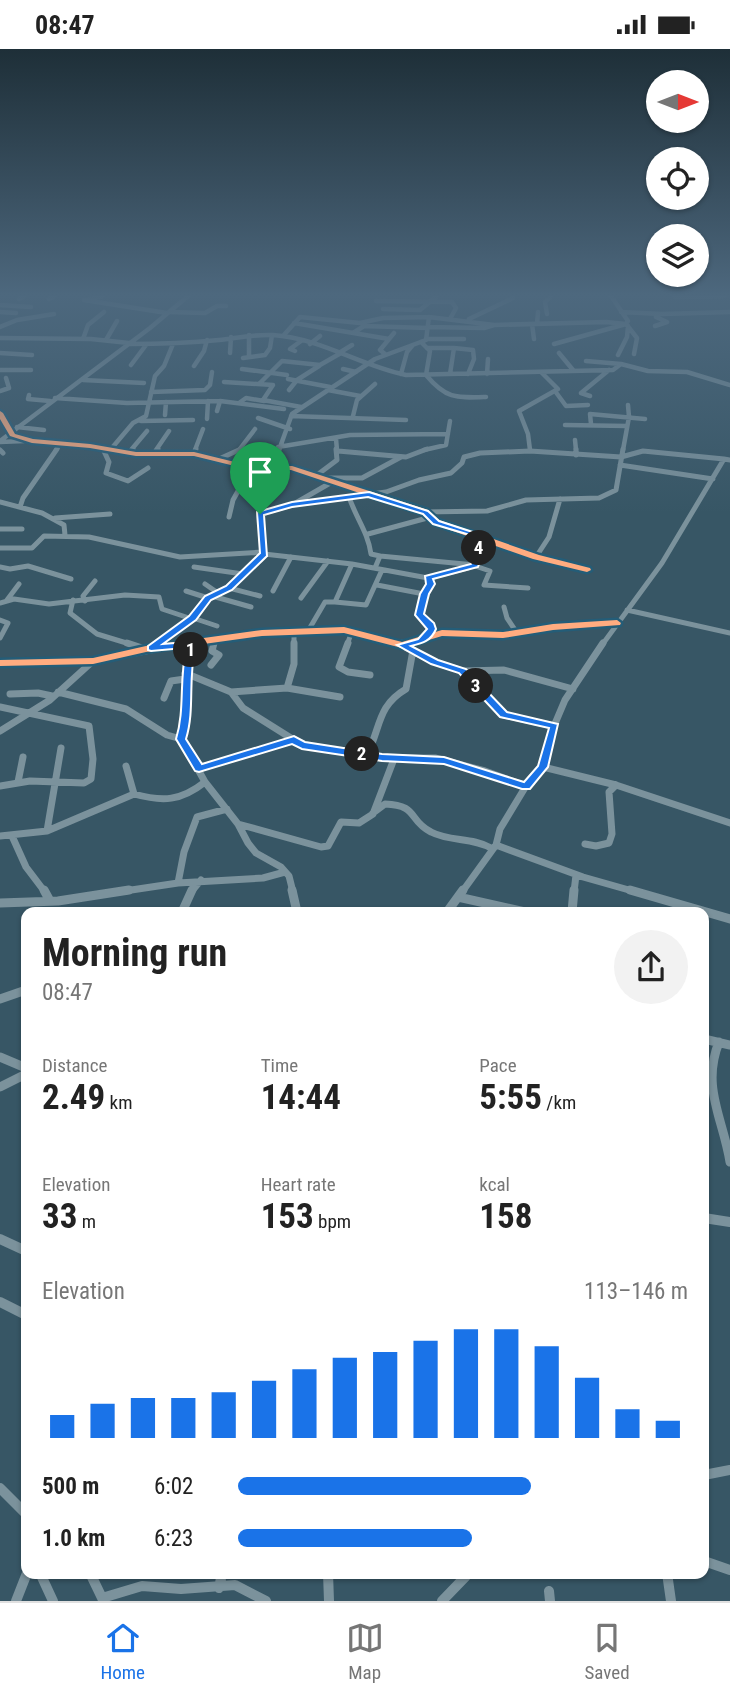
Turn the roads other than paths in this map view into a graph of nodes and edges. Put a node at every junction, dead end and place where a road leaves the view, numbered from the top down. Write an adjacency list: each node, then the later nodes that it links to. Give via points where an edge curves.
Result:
1 (97, 368): 30 (street)
2 (162, 368): 43 (street)
3 (273, 368): 20 (street)
4 (315, 368): 31 (street)
5 (361, 368): 22 (street)
6 (380, 368): 24 (street)
7 (403, 368): 24 (street)
8 (428, 368): 28 (street)
9 (451, 368): 25 (street)
10 (469, 368): 26 (street)
11 (487, 368): 27 (street)
12 (613, 368): 19 (street)
13 (638, 368): 36 (street, via 687,372)
14 (242, 369): 20 (street)
15 (343, 369): 22 (street)
16 (0, 370): 17 (street)
17 (31, 370)
18 (573, 370): 19 (street); 23 (street)
19 (610, 370): 46 (street, via 582,393)
20 (270, 371): 31 (street); 34 (street)
21 (212, 372): 43 (street, via 205,390)
22 (356, 372): 39 (street)
23 (541, 372): 27 (street); 42 (street, via 557,387)
24 (401, 374): 28 (street)
25 (450, 374): 26 (street); 28 (street)
26 (468, 374): 27 (street)
27 (487, 374)
28 (426, 375): 47 (street, via 440,392 458,398)
29 (6, 378): 38 (street)
30 (82, 380): 33 (street); 48 (street)
31 (297, 380): 39 (street); 40 (street)
32 (224, 382): 34 (street)
33 (144, 383)
34 (260, 383): 51 (street, via 274,386)
35 (375, 384): 45 (street)
36 (730, 384)
37 (19, 386): 38 (street)
38 (9, 388): 41 (street)
39 (329, 389): 45 (street); 57 (street)
40 (289, 390)
41 (0, 391)
42 (555, 391): 55 (street, via 566,406); 93 (street, via 519,411)
43 (151, 393): 52 (street)
44 (29, 395): 48 (street, via 27,399)
45 (360, 396): 64 (street)
46 (590, 396)
47 (486, 397)
48 (53, 400): 52 (street); 74 (street)
49 (208, 401): 50 (street); 53 (street); 65 (street)
50 (220, 401): 54 (street); 58 (street)
51 (264, 401): 54 (street, via 246,398); 57 (street)
52 (148, 402): 53 (street); 69 (street, via 146,416)
53 (166, 402): 61 (street)
54 (239, 403): 60 (street)
55 (588, 405)
56 (628, 405): 62 (street)
57 (302, 407): 60 (street)
58 (217, 411)
59 (0, 413): 82 (street)
60 (293, 413): 64 (street); 77 (street)
61 (166, 415)
62 (629, 417): 66 (street); 71 (street, via 590,414); 73 (street)
63 (258, 418): 77 (street)
64 (351, 418): 68 (street); 78 (street)
65 (207, 419)
66 (645, 419)
67 (193, 420): 69 (street)
68 (406, 420)
69 (138, 421): 91 (street)
70 (450, 421): 83 (street)
71 (591, 424): 72 (street); 73 (street)
72 (565, 425)
73 (627, 426): 99 (street)
74 (17, 427): 79 (street); 82 (street)
75 (203, 429): 96 (street)
76 (255, 429): 100 (street, via 238,452)
77 (290, 429): 89 (street)
78 (350, 430): 83 (street); 84 (street)
79 (44, 431)
80 (147, 431): 94 (street)
81 (169, 431): 95 (street)
82 (11, 432): 86 (street); 87 (street)
83 (448, 434): 98 (street, via 445,446)
84 (336, 439): 89 (street); 92 (street)
85 (575, 440): 97 (street)
86 (29, 441): 87 (street); 88 (street)
87 (0, 442)
88 (61, 444): 90 (street); 114 (street)
89 (278, 447): 105 (street)
90 (103, 448): 91 (street); 103 (street, via 109,463 106,473 113,478 128,481)
91 (111, 449): 94 (street)
92 (338, 451): 98 (street); 106 (street, via 336,461)
93 (530, 451): 97 (street); 109 (street, via 468,455 451,473)
94 (129, 453): 95 (street)
95 (154, 454): 96 (street)
96 (194, 454): 100 (street)
97 (576, 455): 99 (street)
98 (401, 457): 108 (street, via 362,478)
99 (621, 457): 101 (street, via 643,451); 102 (street)
100 (219, 459): 104 (street)
101 (727, 460): 107 (street)
102 (620, 465): 107 (street); 111 (street, via 616,490 610,496)
103 (148, 468)
104 (251, 468): 105 (street); 119 (street)
105 (277, 469): 106 (street); 116 (street, via 263,484)
106 (317, 475): 108 (street)
107 (713, 479): 160 (street)
108 (329, 480): 109 (street); 113 (street)
109 (369, 495): 110 (street); 117 (street)
110 (349, 497): 113 (street); 122 (street)
111 (560, 499): 117 (street); 129 (street, via 549,537)
112 (0, 502): 114 (street)
113 (292, 505): 116 (street)
114 (20, 507): 118 (street)
115 (110, 514): 118 (street)
116 (260, 514): 126 (street)
117 (428, 515): 122 (street); 124 (street, via 436,522)
118 (51, 517): 123 (street, via 64,525)
119 (229, 517)
120 (0, 529): 121 (street)
121 (22, 529)
122 (368, 534): 127 (street, via 371,554)
123 (65, 535): 125 (street, via 44,536 32,548); 126 (street, via 151,549 167,556)
124 (484, 537): 129 (street); 132 (street)
125 (0, 548)
126 (263, 553): 128 (street); 137 (street)
127 (380, 556): 132 (street); 135 (street)
128 (291, 557): 130 (street); 148 (street)
129 (536, 557): 136 (street)
130 (328, 561): 131 (street); 153 (street)
131 (352, 564): 135 (street); 157 (street)
132 (475, 565): 138 (street); 146 (street, via 490,571 484,585)
133 (0, 567): 139 (street, via 28,566)
134 (194, 567): 137 (street)
135 (378, 569): 138 (street); 143 (street)
136 (587, 570)
137 (243, 574): 145 (street)
138 (428, 578): 149 (street, via 431,584)
139 (71, 579)
140 (95, 581): 156 (street, via 83,596)
141 (19, 584): 155 (street)
142 (205, 584): 150 (street)
143 (376, 585): 149 (street); 157 (street, via 366,605)
144 (163, 586): 152 (street)
145 (229, 588): 150 (street); 151 (street)
146 (528, 588)
147 (186, 591): 150 (street)
148 (273, 591)
149 (424, 594): 170 (street, via 420,615 431,625)
150 (212, 595): 158 (street); 161 (street)
151 (260, 596)
152 (161, 597): 156 (street, via 125,595); 161 (street, via 162,609)
153 (301, 599)
154 (73, 600): 155 (street, via 49,604); 156 (street); 175 (street, via 71,613 97,633)
155 (4, 601)
156 (85, 601)
157 (335, 602): 165 (street, via 324,602)
158 (251, 607)
159 (504, 607): 168 (street)
160 (627, 610): 163 (street); 169 (street)
161 (192, 619): 164 (street); 175 (street)
162 (0, 620): 171 (street, via 8,624)
163 (617, 622): 168 (street); 184 (street)
164 (217, 626)
165 (309, 631): 166 (street); 167 (street)
166 (352, 631): 174 (street); 181 (street, via 339,667)
167 (294, 632): 172 (street); 183 (street)
168 (517, 633): 170 (street)
169 (730, 633)
170 (429, 635): 174 (street)
171 (0, 638)
172 (214, 641): 173 (street); 179 (street, via 212,651 219,655)
173 (187, 645): 175 (street); 182 (street, via 191,653)
174 (402, 645): 176 (street)
175 (148, 648): 177 (street)
176 (413, 650): 180 (street); 197 (street, via 406,689 387,704)
177 (93, 661): 178 (street); 187 (street)
178 (0, 663)
179 (211, 665)
180 (463, 671): 184 (street, via 486,668 530,674); 192 (street, via 500,712)
181 (370, 675)
182 (185, 676): 185 (street); 189 (street, via 171,681); 194 (street, via 187,721)
183 (287, 688): 185 (street); 188 (street)
184 (573, 689): 192 (street)
185 (232, 692): 195 (street, via 243,708)
186 (10, 694): 187 (street)
187 (55, 694): 191 (street); 194 (street, via 126,709)
188 (340, 697)
189 (164, 698)
190 (0, 707): 191 (street)
191 (30, 713): 193 (street); 204 (street, via 90,728 91,779)
192 (554, 726): 201 (street)
193 (0, 731)
194 (181, 739): 202 (street)
195 (294, 740): 197 (street); 202 (street)
196 (61, 748): 204 (street)
197 (367, 755): 199 (street)
198 (23, 757): 203 (street)
199 (394, 759): 208 (street, via 444,760); 211 (street)
200 (125, 766): 209 (street)
201 (543, 767): 206 (street); 208 (street)
202 (199, 768): 205 (street)
203 (18, 782): 204 (street); 207 (street)
204 (57, 782): 214 (street, via 47,810)
205 (205, 782): 209 (street, via 180,800); 210 (street)
206 (616, 785): 212 (street); 217 (street, via 609,792 609,843)
207 (0, 786)
208 (526, 786): 218 (street)
209 (134, 794): 214 (street)
210 (227, 809): 213 (street); 222 (street, via 197,817)
211 (373, 814): 213 (street, via 359,823 341,822 325,847); 218 (street, via 385,804 403,805 428,831)
212 (730, 823)
213 (238, 824): 219 (street, via 256,853)
214 (47, 831): 216 (street)
215 (0, 836): 216 (street)
216 (12, 836): 224 (street, via 26,867)
217 (585, 844)
218 (493, 847): 220 (street); 223 (street)
219 (285, 872): 221 (street, via 263,878); 227 (street)
220 (576, 875): 230 (street); 231 (street)
221 (201, 880): 222 (street); 226 (street)
222 (178, 883): 224 (street)
223 (458, 897): 228 (street); 229 (street)
224 (50, 901): 225 (street)
225 (0, 903)
226 (184, 907)
227 (296, 907)
228 (451, 907)
229 (503, 907)
230 (573, 907)
231 (688, 907)
232 (709, 913): 233 (street)
233 (730, 919)
234 (21, 992): 235 (street)
235 (0, 999)
236 (709, 1040): 237 (street)
237 (719, 1042): 238 (street); 243 (street, via 712,1056 710,1082)
238 (730, 1045)
239 (0, 1058): 240 (street)
240 (21, 1066)
241 (21, 1076): 242 (street)
242 (0, 1087)
243 (730, 1162)
244 (709, 1220): 245 (street)
245 (730, 1223)
246 (0, 1239): 247 (street)
247 (21, 1249)
248 (0, 1302): 249 (street)
249 (21, 1312)
250 (730, 1470): 251 (street)
251 (709, 1474)
252 (0, 1488): 253 (street)
253 (21, 1509)
254 (709, 1563): 255 (street)
255 (730, 1570)
256 (25, 1579): 265 (street)
257 (43, 1579): 266 (street)
258 (93, 1579): 264 (street)
259 (221, 1579): 263 (street)
260 (328, 1579): 268 (street)
261 (463, 1579): 269 (street)
262 (668, 1579): 270 (street)
263 (219, 1588): 264 (street, via 142,1586); 267 (street, via 243,1587)
264 (103, 1600)
265 (16, 1601)
266 (53, 1601)
267 (267, 1601)
268 (328, 1601)
269 (442, 1601)
270 (671, 1601)

